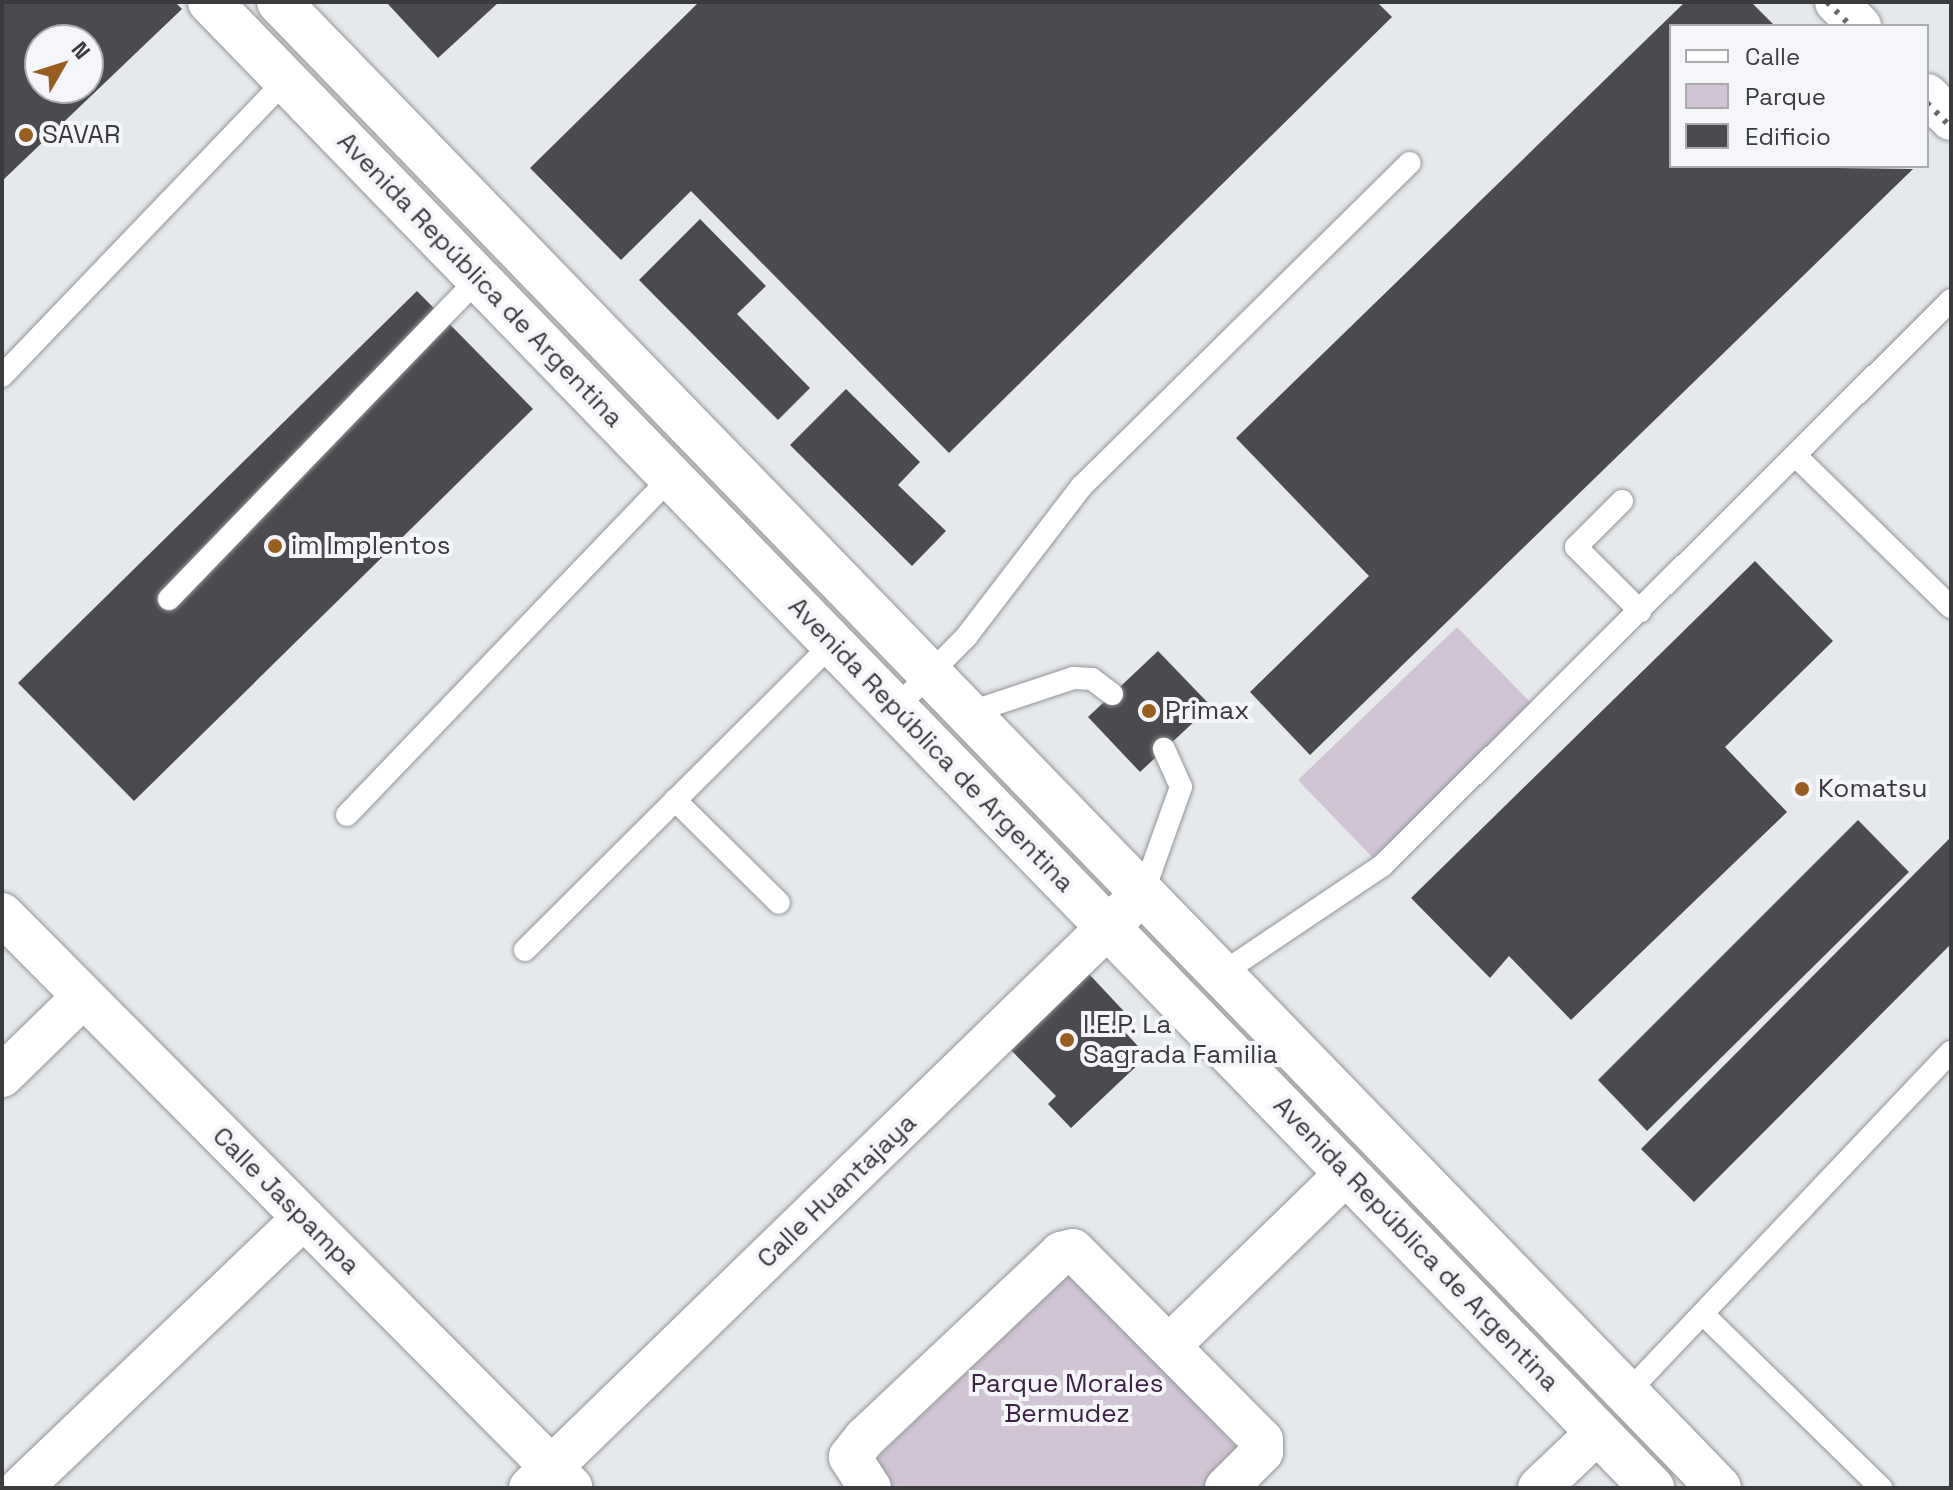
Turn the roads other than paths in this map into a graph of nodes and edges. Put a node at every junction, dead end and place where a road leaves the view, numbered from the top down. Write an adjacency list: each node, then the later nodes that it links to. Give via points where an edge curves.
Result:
1 (210, 2): 5 (main road, Avenida República de Argentina)
2 (279, 2): 19 (main road, Avenida República de Argentina)
3 (1836, 2): 4 (street)
4 (1858, 24)
5 (286, 80): 9 (main road, Avenida República de Argentina); 11 (lane)
6 (1929, 97): 7 (street)
7 (1951, 119)
8 (1410, 163): 19 (lane, via 1082,486)
9 (479, 278): 13 (main road, Avenida República de Argentina); 15 (lane)
10 (1951, 300): 12 (lane)
11 (2, 376)
12 (1796, 456): 16 (lane); 17 (lane)
13 (671, 477): 18 (main road, Avenida República de Argentina); 25 (lane)
14 (1622, 501): 17 (lane, via 1576,547)
15 (169, 599)
16 (1951, 607)
17 (1640, 611): 31 (lane, via 1383,865)
18 (833, 643): 21 (main road, Avenida República de Argentina); 24 (lane)
19 (931, 675): 21 (lane); 22 (main road, Avenida República de Argentina)
20 (1112, 694): 22 (lane, via 1092,679 1073,678)
21 (896, 708): 29 (main road, Avenida República de Argentina)
22 (968, 713): 26 (main road, Avenida República de Argentina)
23 (1164, 749): 26 (lane, via 1181,787)
24 (675, 800): 27 (lane); 30 (lane)
25 (347, 815)
26 (1143, 893): 29 (street, Calle Huantajaya); 31 (main road, Avenida República de Argentina)
27 (779, 903)
28 (2, 914): 32 (street, Calle Jaspampa)
29 (1109, 928): 35 (main road, Avenida República de Argentina); 41 (street, Calle Huantajaya)
30 (525, 950)
31 (1221, 974): 39 (main road, Avenida República de Argentina)
32 (82, 998): 34 (street); 36 (street, Calle Jaspampa)
33 (1951, 1052): 37 (lane)
34 (2, 1076)
35 (1347, 1173): 38 (street); 40 (main road, Avenida República de Argentina)
36 (304, 1218): 41 (street, Calle Jaspampa); 42 (street)
37 (1706, 1317): 39 (lane); 48 (lane)
38 (1170, 1345): 43 (street, via 1086,1256 1061,1253 865,1438 850,1457); 44 (street, via 1262,1440 1262,1452)
39 (1627, 1393): 47 (main road, Avenida República de Argentina)
40 (1598, 1432): 45 (street); 46 (main road, Avenida República de Argentina)
41 (551, 1481)
42 (21, 1488)
43 (870, 1488)
44 (1226, 1488)
45 (1539, 1488)
46 (1652, 1488)
47 (1719, 1488)
48 (1881, 1488)

